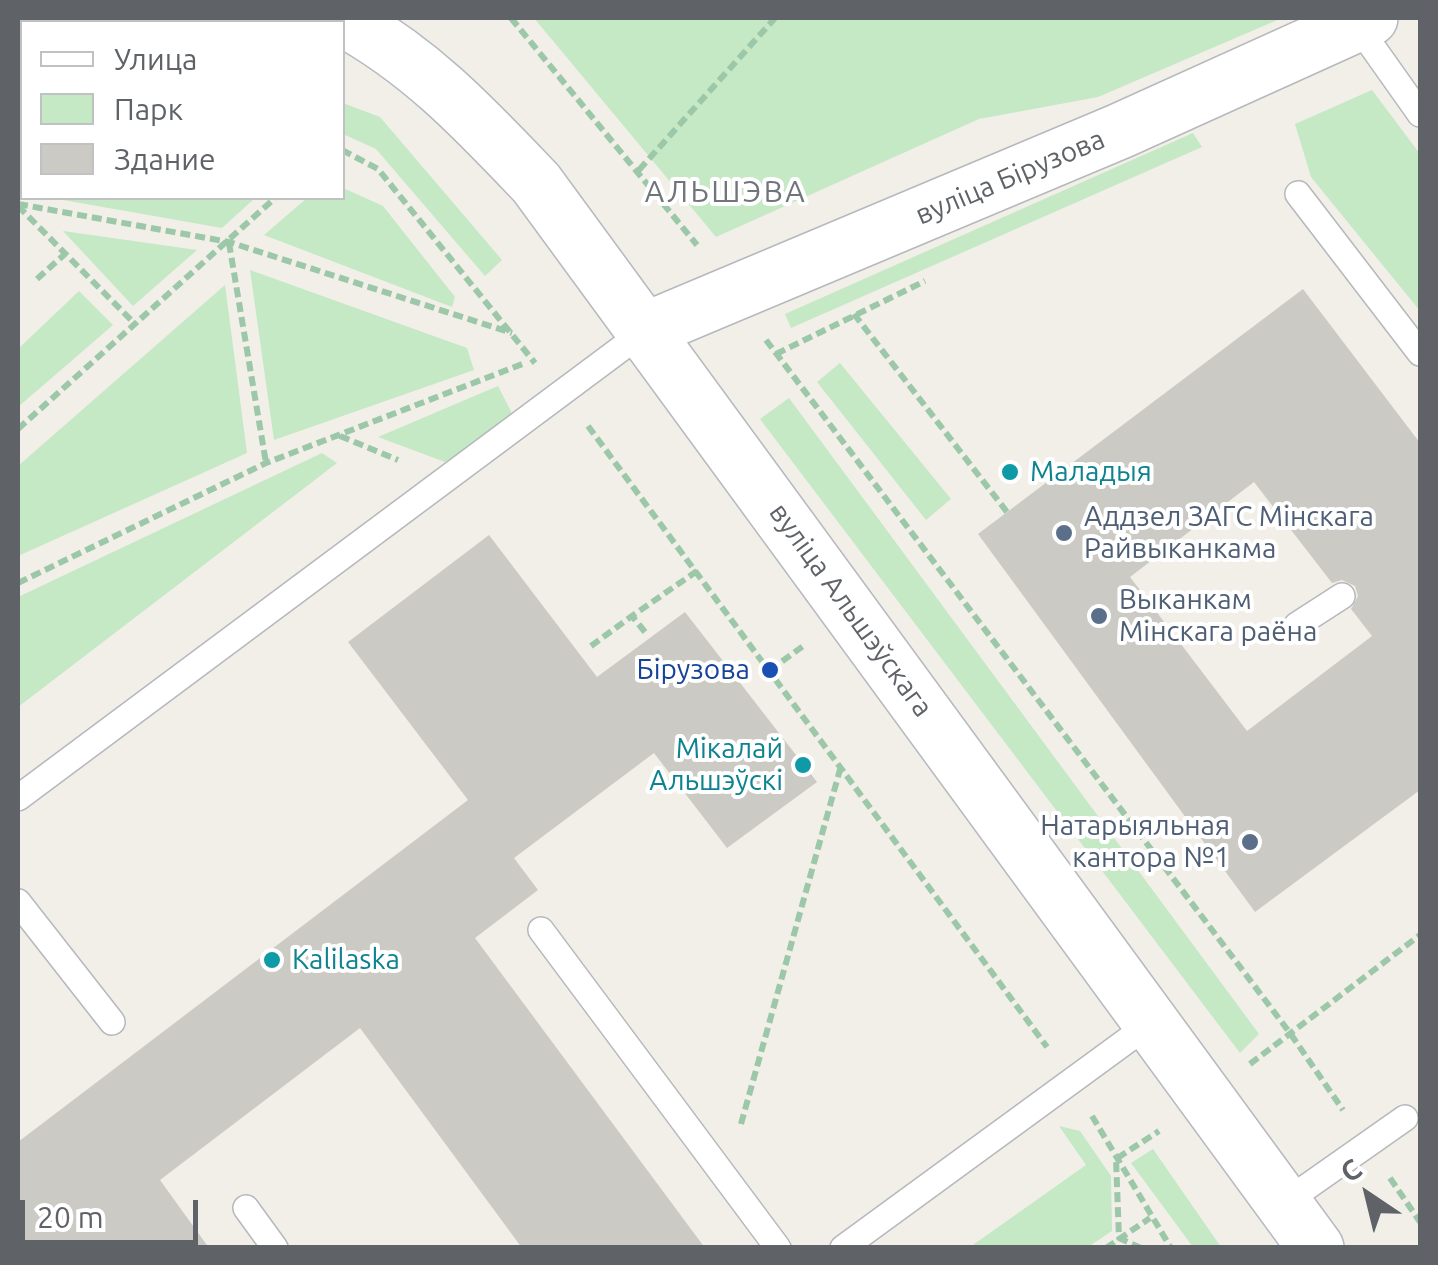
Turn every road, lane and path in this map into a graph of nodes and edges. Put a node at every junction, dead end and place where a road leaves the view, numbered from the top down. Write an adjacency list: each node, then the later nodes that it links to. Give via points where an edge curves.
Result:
1 (342, 18): 17 (main road, вуліца Альшэўскага, via 394,46 454,97 536,183)
2 (512, 18): 7 (path)
3 (775, 18): 7 (path)
4 (1363, 21): 5 (lane); 14 (main road, вуліца Бірузова, via 1120,132)
5 (1420, 114)
6 (345, 152): 18 (path, via 378,168)
7 (639, 170): 14 (path)
8 (1298, 194): 19 (lane)
9 (274, 200): 11 (path)
10 (18, 205): 11 (path); 12 (path)
11 (229, 242): 16 (path); 18 (path); 24 (path)
12 (65, 254): 13 (path); 16 (path)
13 (36, 279)
14 (732, 292): 17 (main road, вуліца Бірузова); 41 (path)
15 (854, 314): 26 (path)
16 (137, 326): 22 (path)
17 (646, 330): 21 (lane); 40 (main road, вуліца Альшэўскага)
18 (513, 334): 20 (path)
19 (1420, 352)
20 (532, 360): 21 (path); 23 (path)
21 (561, 394): 25 (lane); 27 (path)
22 (18, 429)
23 (339, 435): 24 (path); 25 (path)
24 (266, 463): 28 (path)
25 (447, 480): 35 (lane)
26 (1007, 512)
27 (697, 571): 30 (path); 34 (path)
28 (18, 583)
29 (1342, 596): 31 (lane)
30 (632, 616): 32 (path); 33 (path)
31 (1297, 625)
32 (644, 632)
33 (591, 646)
34 (840, 766): 42 (path); 46 (path)
35 (18, 798)
36 (18, 902): 39 (lane)
37 (540, 930): 46 (lane)
38 (1420, 936): 41 (path)
39 (112, 1022)
40 (1151, 1023): 42 (lane); 47 (main road, вуліца Альшэўскага)
41 (1290, 1033): 44 (path)
42 (1072, 1081): 45 (path); 54 (lane)
43 (1405, 1118): 44 (lane)
44 (1366, 1144): 47 (lane); 50 (path)
45 (1116, 1159): 49 (path); 51 (path)
46 (726, 1178): 53 (lane)
47 (1284, 1204): 58 (main road, вуліца Альшэўскага)
48 (246, 1208): 52 (lane)
49 (1150, 1218): 51 (path); 57 (path)
50 (1420, 1222)
51 (1119, 1238): 55 (path); 56 (path)
52 (274, 1248)
53 (778, 1248)
54 (843, 1248)
55 (1106, 1248)
56 (1141, 1248)
57 (1171, 1248)
58 (1316, 1248)

